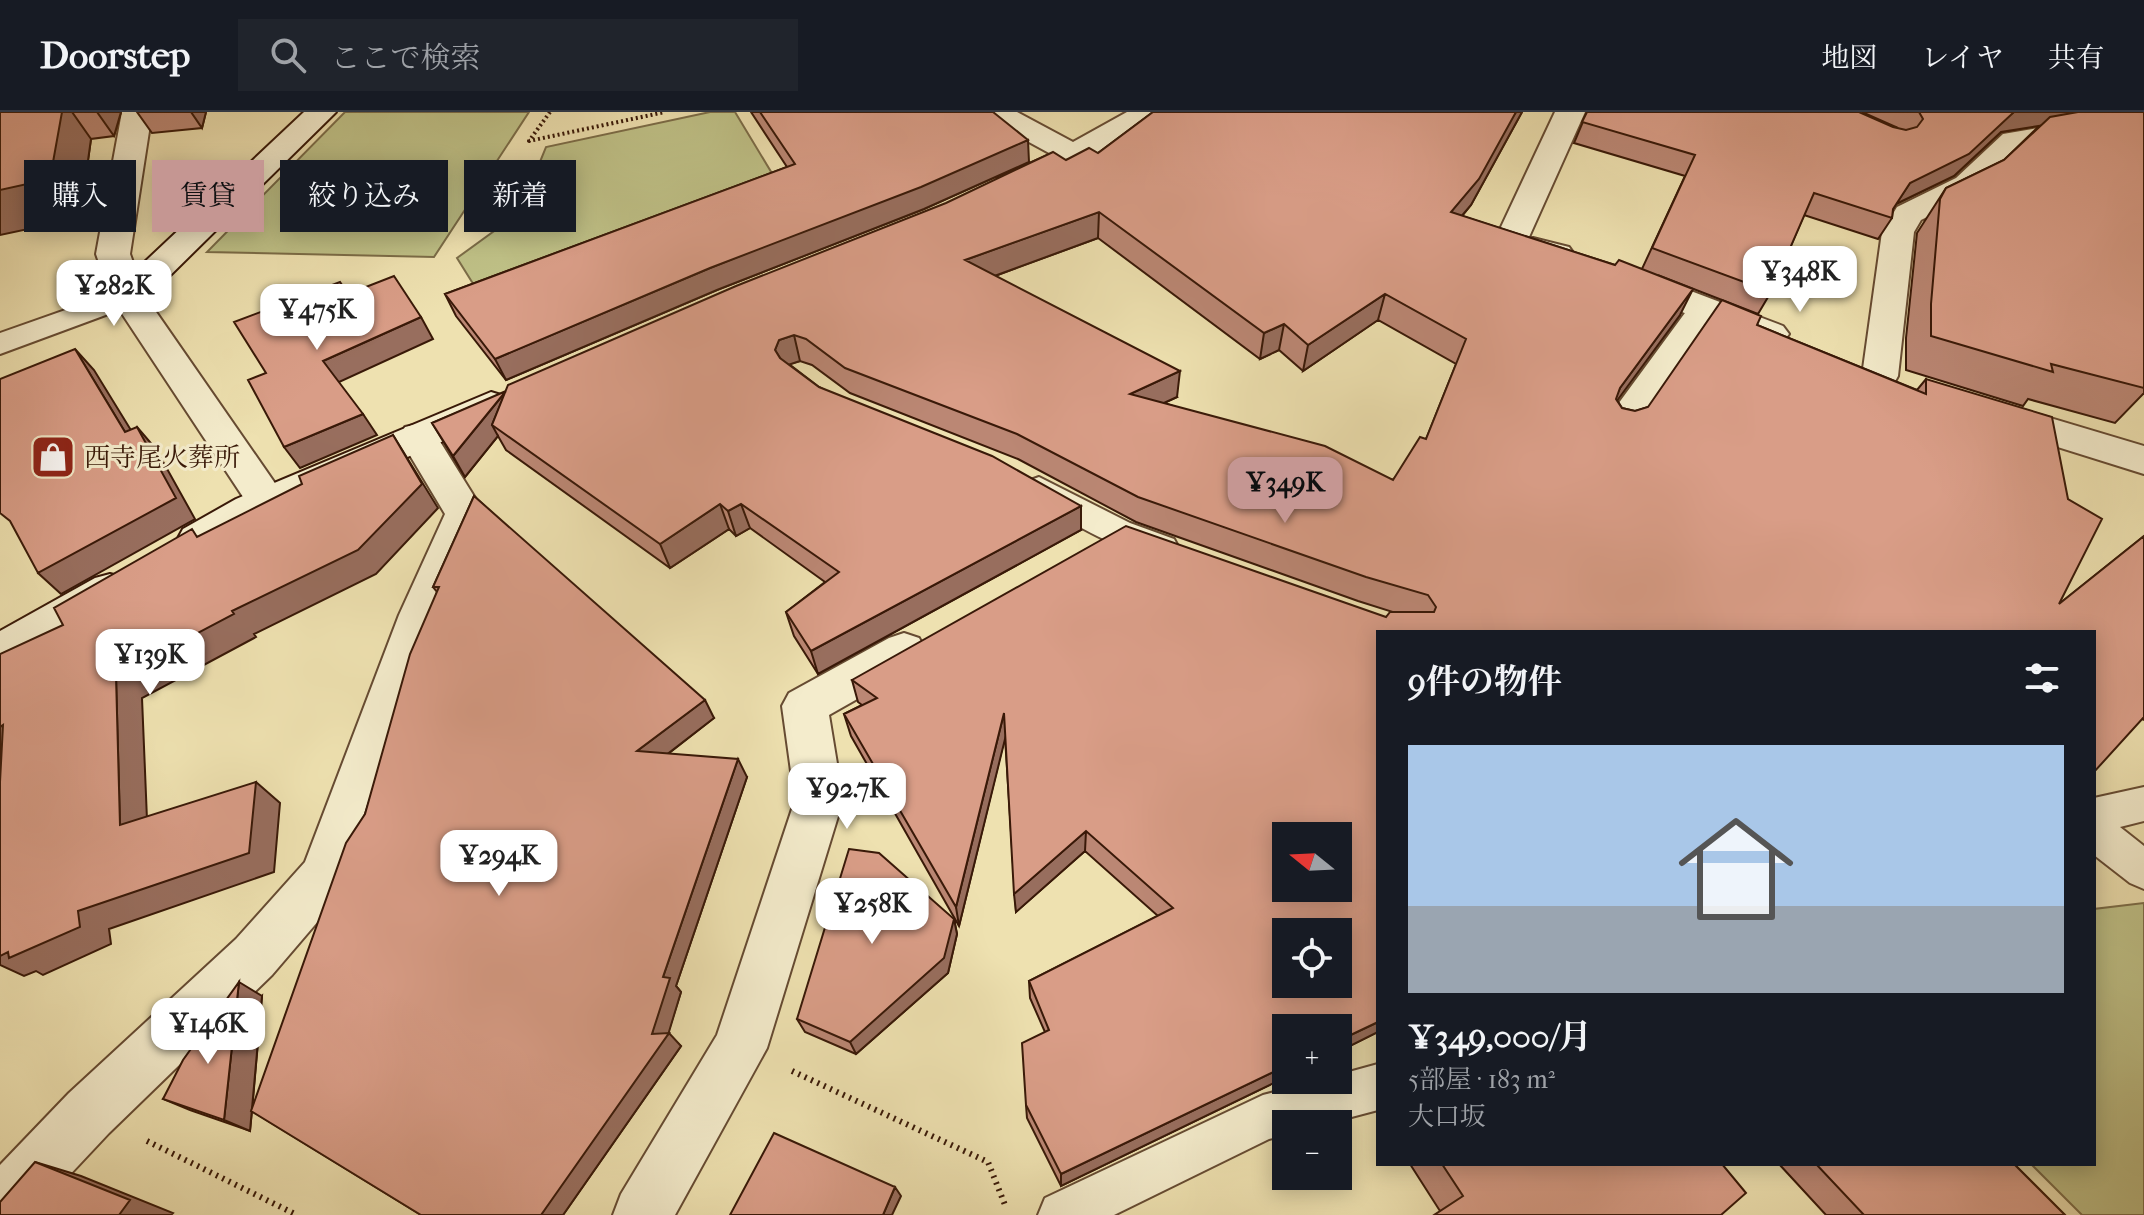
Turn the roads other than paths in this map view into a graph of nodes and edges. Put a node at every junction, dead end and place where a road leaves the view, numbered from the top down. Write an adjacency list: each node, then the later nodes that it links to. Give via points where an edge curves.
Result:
1 (137, 112): 9 (street, via 113,254)
2 (321, 112): 9 (street)
3 (995, 112): 7 (street)
4 (1149, 112): 7 (street)
5 (1570, 112): 10 (street, via 1510,242 1598,267)
6 (2144, 119): 13 (street, via 2014,140 1967,185 1908,214 1898,232)
7 (1073, 154): 8 (street)
8 (977, 200)
9 (128, 297): 11 (lane); 20 (street)
10 (1703, 308): 12 (street); 16 (lane)
11 (0, 344)
12 (1806, 348)
13 (1881, 377)
14 (517, 394): 17 (street)
15 (1973, 408): 18 (street)
16 (1621, 423)
17 (418, 437): 20 (street); 31 (street, via 465,514 420,615 325,876 254,957 89,1113)
18 (2144, 460)
19 (1018, 477): 21 (lane)
20 (267, 502): 25 (street)
21 (1118, 532): 22 (street); 23 (lane)
22 (1077, 554)
23 (1191, 558)
24 (941, 630): 32 (street, via 805,706 819,800 740,1048)
25 (0, 652)
26 (2144, 804): 27 (lane)
27 (2096, 816)
28 (2096, 833): 29 (lane)
29 (2144, 870)
30 (1376, 1088): 33 (lane, via 1263,1118)
31 (0, 1207)
32 (642, 1215)
33 (1062, 1215)

